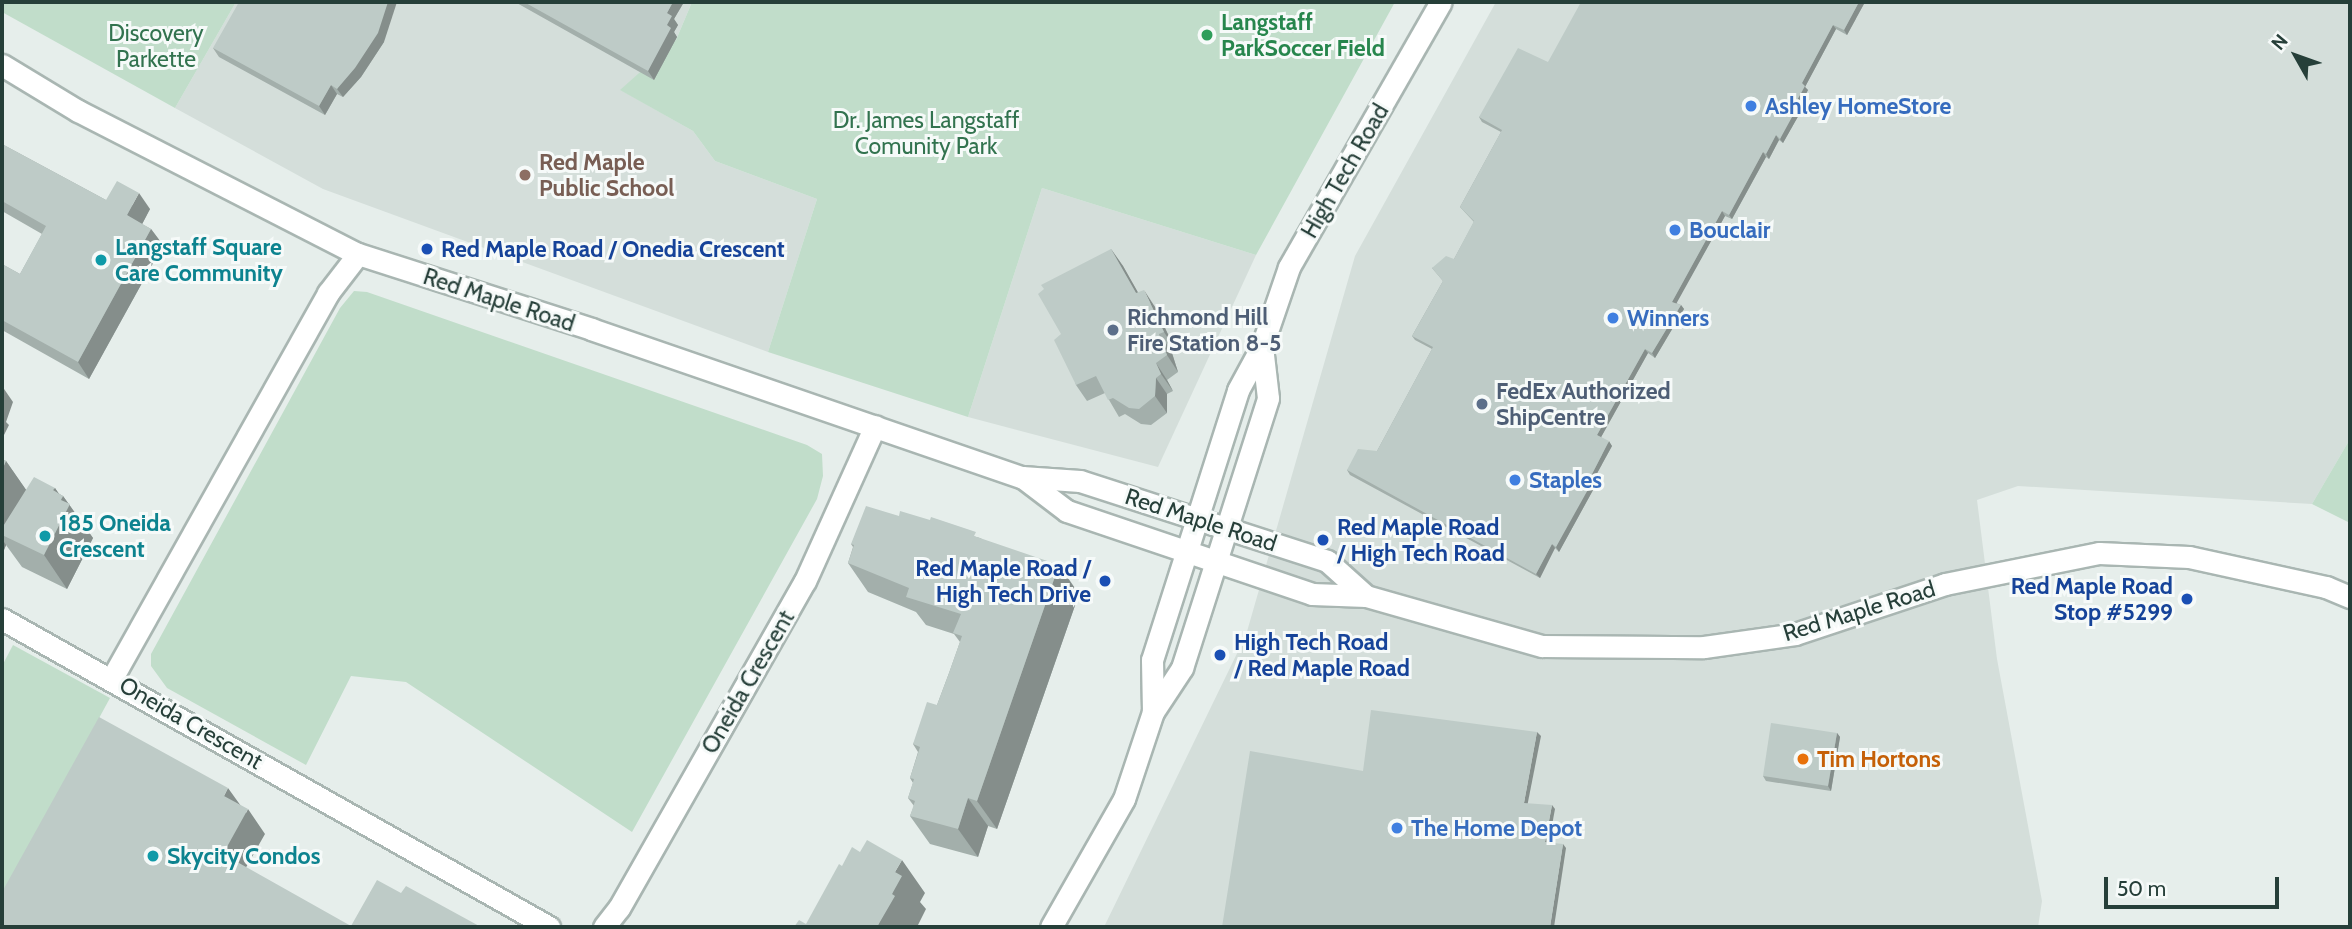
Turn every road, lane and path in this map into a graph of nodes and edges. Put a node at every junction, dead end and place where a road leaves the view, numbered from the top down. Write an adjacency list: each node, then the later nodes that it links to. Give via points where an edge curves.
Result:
1 (1441, 2): 4 (street, High Tech Road, via 1289,267)
2 (2, 65): 3 (street, Red Maple Road, via 78,111)
3 (358, 254): 5 (street, Red Maple Road); 14 (street, Oneida Crescent, via 328,293)
4 (1262, 346): 7 (street, High Tech Road, via 1238,390); 8 (street, High Tech Road, via 1268,398)
5 (875, 426): 6 (street, Red Maple Road); 17 (street, Oneida Crescent, via 805,581)
6 (1022, 477): 7 (street, Red Maple Road, via 1080,481); 9 (street, Red Maple Road, via 1067,511)
7 (1197, 517): 8 (street, Red Maple Road); 9 (street, High Tech Road)
8 (1227, 530): 10 (street, High Tech Road); 11 (street, Red Maple Road, via 1327,561)
9 (1186, 551): 10 (street, Red Maple Road); 15 (street, High Tech Road, via 1152,660)
10 (1217, 563): 11 (street, Red Maple Road, via 1312,594); 15 (street, High Tech Road, via 1182,668)
11 (1367, 596): 12 (street, Red Maple Road, via 1542,646 1609,649 1704,647 1795,634 1945,584 2099,553 2189,557 2326,587)
12 (2350, 597)
13 (2, 620): 14 (street)
14 (111, 680): 16 (street, Oneida Crescent)
15 (1153, 712): 18 (street, High Tech Road, via 1124,799)
16 (548, 927)
17 (604, 927)
18 (1051, 927)

